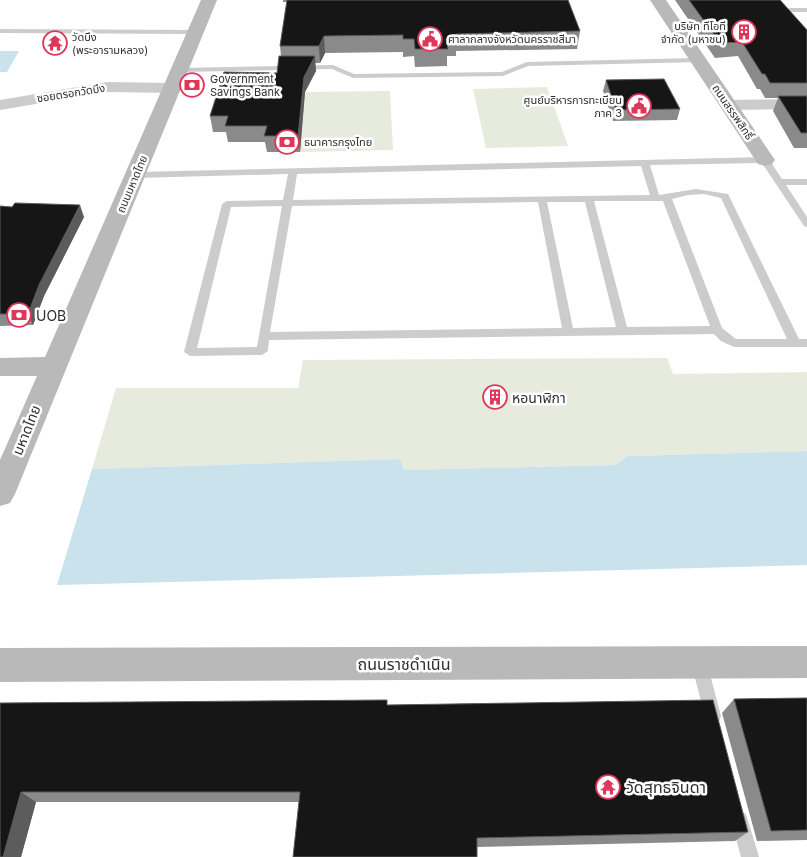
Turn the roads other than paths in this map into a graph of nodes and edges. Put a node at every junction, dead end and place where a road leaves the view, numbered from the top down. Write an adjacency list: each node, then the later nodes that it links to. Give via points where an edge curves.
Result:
1 (209, 0): 6 (street, ถนนมหาดไทย)
2 (658, 0): 7 (street, ถนนสรรพสิทธิ์)
3 (762, 10): 4 (lane)
4 (807, 10)
5 (0, 31): 6 (lane)
6 (196, 32): 8 (street, ถนนมหาดไทย)
7 (698, 60): 8 (lane, via 527,64 503,74 353,76 333,67); 11 (street, ถนนสรรพสิทธิ์)
8 (176, 79): 10 (street, ซอยตรอกวัดบึง); 15 (street, ถนนมหาดไทย)
9 (807, 104): 11 (street)
10 (0, 105)
11 (728, 105): 12 (street, ถนนสรรพสิทธิ์)
12 (765, 160): 13 (lane); 16 (lane, ถนนสรรพสิทธิ์)
13 (644, 164): 14 (lane); 18 (lane)
14 (293, 172): 15 (lane); 22 (lane)
15 (137, 175): 30 (street, ถนนมหาดไทย)
16 (780, 182): 17 (lane); 23 (lane, ถนนสรรพสิทธิ์)
17 (807, 182)
18 (656, 197): 19 (lane); 21 (lane)
19 (667, 198): 24 (lane); 28 (lane, via 675,193 725,196)
20 (542, 199): 21 (lane); 22 (lane); 25 (lane)
21 (589, 199): 26 (lane)
22 (287, 204): 27 (lane); 27 (lane, via 227,204 190,352 262,351)
23 (807, 224)
24 (717, 330): 26 (lane); 28 (lane, via 734,343)
25 (568, 332): 26 (lane); 27 (lane)
26 (623, 332)
27 (264, 336)
28 (795, 343): 29 (lane)
29 (807, 344)
30 (52, 366): 31 (street); 32 (street, มหาดไทย)
31 (0, 367)
32 (0, 494)
33 (807, 662): 34 (street, ถนนราชดำเนิน)
34 (699, 663): 35 (street, ถนนราชดำเนิน); 36 (lane)
35 (0, 665)
36 (716, 728)
37 (736, 802): 38 (lane)
38 (750, 857)

